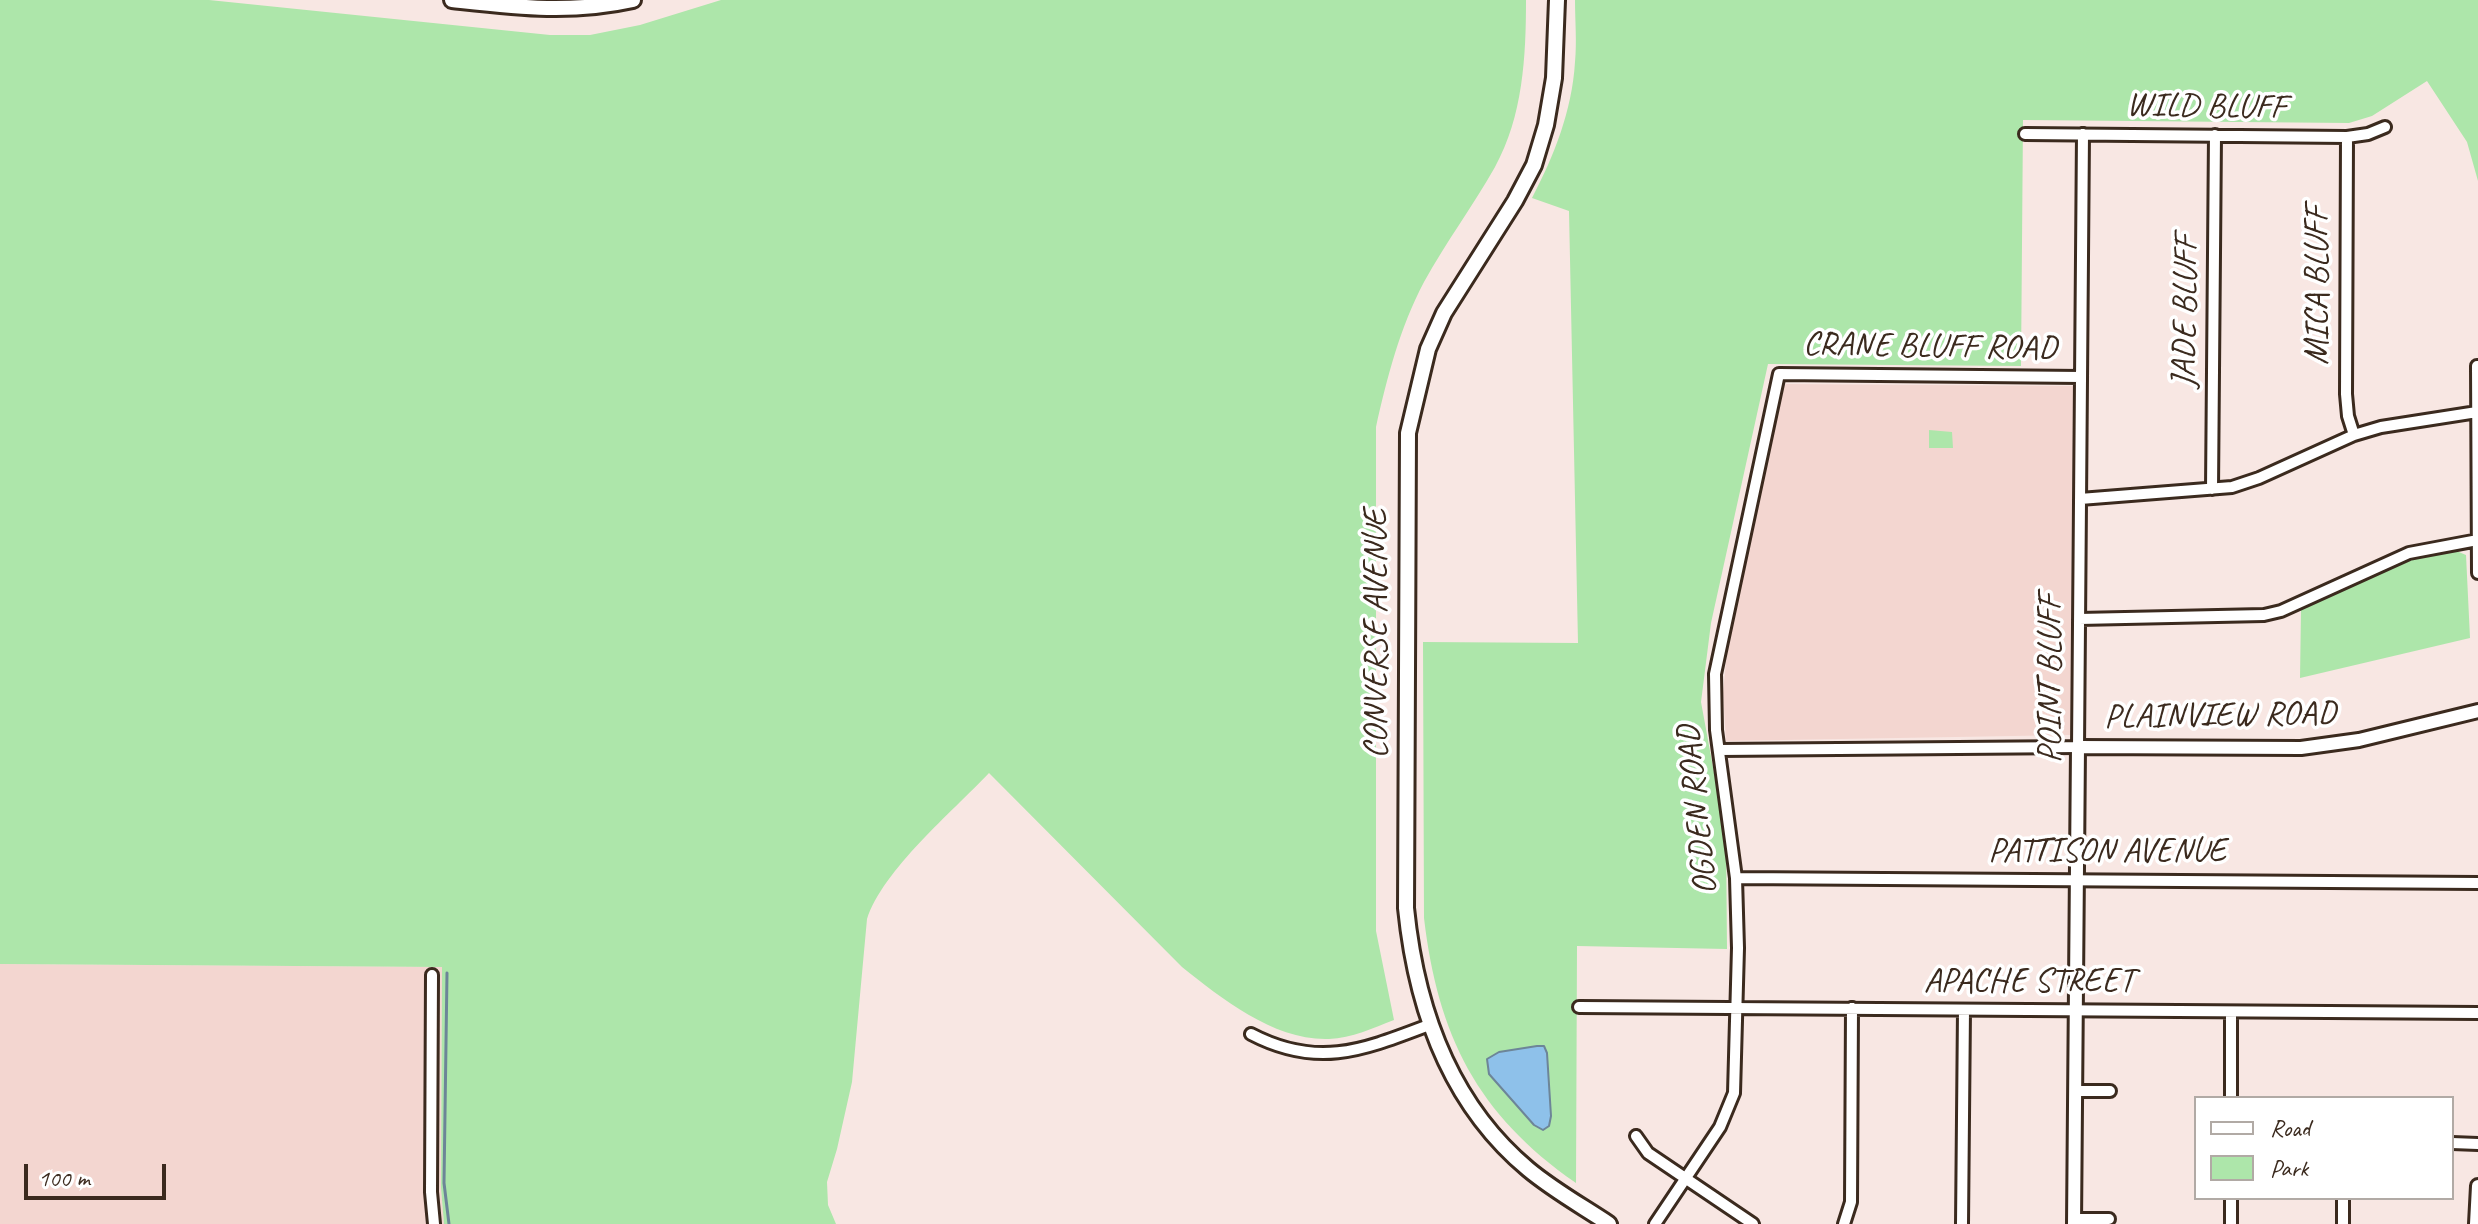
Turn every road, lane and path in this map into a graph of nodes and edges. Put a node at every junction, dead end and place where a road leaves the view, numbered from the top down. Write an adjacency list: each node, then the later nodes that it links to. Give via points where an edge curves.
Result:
1 (452, 0): 2 (main road, via 538,10)
2 (633, 0)
3 (1557, 0): 33 (main road, CONVERSE AVENUE, via 1554,78 1534,165 1444,313 1428,349 1408,433 1406,908 1416,982)
4 (2385, 127): 8 (street, WILD BLUFF)
5 (2025, 134): 6 (street, WILD BLUFF)
6 (2083, 134): 7 (street, WILD BLUFF); 11 (street, POINT BLUFF)
7 (2215, 135): 8 (street, WILD BLUFF); 14 (street, JADE BLUFF)
8 (2347, 137): 13 (street, MICA BLUFF, via 2346,402)
9 (2477, 366): 12 (street)
10 (1779, 374): 11 (street, CRANE BLUFF ROAD); 21 (street, OGDEN ROAD, via 1719,650 1714,699)
11 (2081, 377): 15 (street, POINT BLUFF)
12 (2477, 412): 13 (street); 16 (street)
13 (2354, 435): 14 (street, via 2259,478)
14 (2212, 489): 15 (street)
15 (2080, 499): 18 (street, POINT BLUFF)
16 (2478, 540): 17 (street); 18 (street, via 2409,553 2264,615)
17 (2478, 573)
18 (2079, 619): 20 (street, POINT BLUFF)
19 (2478, 711): 20 (street, PLAINVIEW ROAD, via 2316,747)
20 (2078, 747): 21 (street, PLAINVIEW ROAD); 23 (street, POINT BLUFF)
21 (1719, 750): 22 (street, OGDEN ROAD)
22 (1736, 878): 23 (street, PATTISON AVENUE); 27 (street, OGDEN ROAD)
23 (2077, 880): 24 (street, PATTISON AVENUE); 30 (street, POINT BLUFF)
24 (2478, 883)
25 (432, 975): 47 (street)
26 (1579, 1007): 27 (street, APACHE STREET)
27 (1736, 1008): 28 (street, APACHE STREET); 41 (street, OGDEN ROAD, via 1736,1077 1730,1108)
28 (1852, 1008): 29 (street, APACHE STREET); 51 (street, via 1851,1202)
29 (1964, 1010): 30 (street, APACHE STREET); 52 (street)
30 (2076, 1010): 31 (street, APACHE STREET); 35 (street, POINT BLUFF)
31 (2231, 1012): 32 (street, APACHE STREET); 37 (street)
32 (2478, 1013)
33 (1429, 1025): 34 (street, via 1373,1046 1324,1054 1278,1047); 48 (main road, CONVERSE AVENUE, via 1464,1098 1499,1141 1545,1183)
34 (1251, 1034)
35 (2075, 1091): 36 (street); 46 (street, POINT BLUFF)
36 (2110, 1091)
37 (2231, 1096)
38 (1636, 1136): 41 (street, via 1648,1153)
39 (2454, 1143): 40 (street)
40 (2478, 1144)
41 (1687, 1178): 49 (street, OGDEN ROAD); 50 (street)
42 (2478, 1186): 55 (street)
43 (2231, 1200): 53 (street)
44 (2343, 1200): 54 (street)
45 (2109, 1219): 46 (street)
46 (2074, 1221)
47 (434, 1224)
48 (1609, 1224)
49 (1655, 1224)
50 (1753, 1224)
51 (1844, 1224)
52 (1962, 1224)
53 (2231, 1224)
54 (2343, 1224)
55 (2476, 1224)

